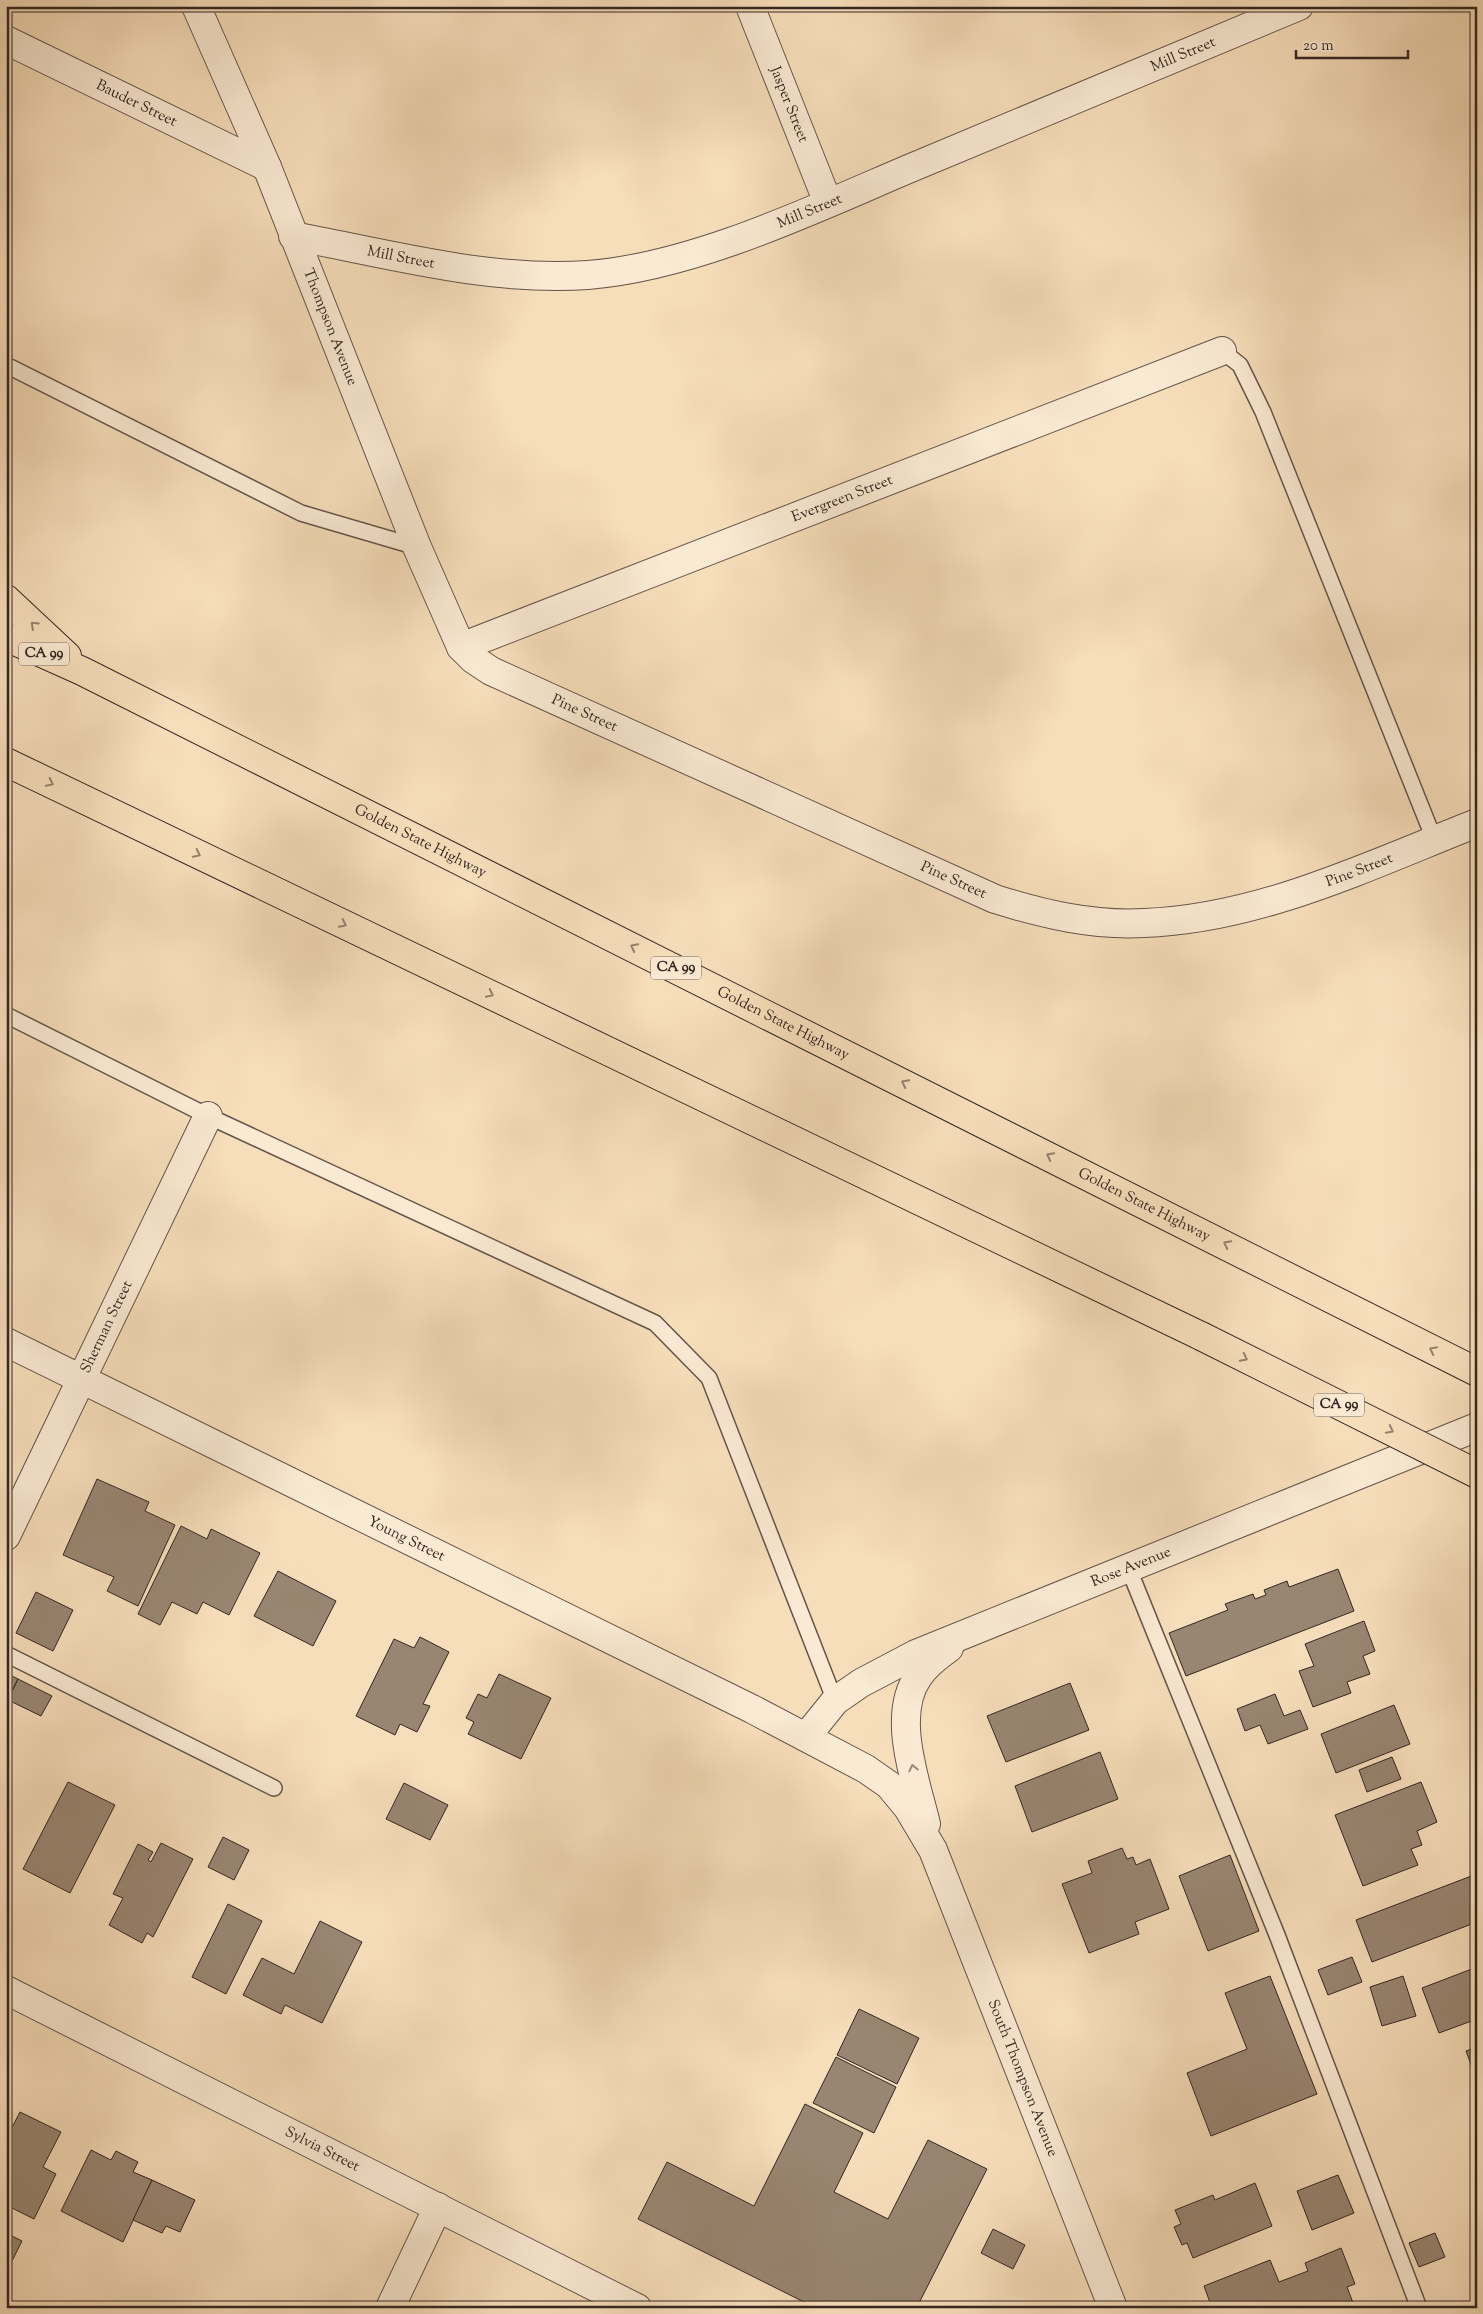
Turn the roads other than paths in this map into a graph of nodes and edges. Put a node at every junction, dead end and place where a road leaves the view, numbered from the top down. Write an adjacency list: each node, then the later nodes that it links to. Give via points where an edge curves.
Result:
1 (196, 6): 5 (street, Thompson Avenue)
2 (750, 6): 6 (street, Jasper Street)
3 (1299, 6): 6 (street, Mill Street)
4 (6, 40): 5 (street, Bauder Street)
5 (266, 167): 7 (street, Thompson Avenue)
6 (828, 203): 7 (street, Mill Street, via 723,244 653,264 589,275 531,275 455,266)
7 (293, 236): 10 (street, Thompson Avenue)
8 (1222, 350): 13 (street, Evergreen Street); 17 (lane, via 1240,365 1263,412)
9 (6, 366): 10 (lane, via 301,513)
10 (417, 547): 13 (street, Thompson Avenue)
11 (6, 599): 14 (highway, one-way to 11)
12 (6, 637): 14 (highway, Golden State Highway / CA 99)
13 (461, 647): 17 (street, Pine Street, via 491,671 995,900 1042,914 1143,924 1241,910)
14 (82, 671): 21 (highway, Golden State Highway / CA 99, one-way to 14)
15 (6, 762): 24 (highway, CA 99, one-way to 24, bridge, via 1201,1336)
16 (1477, 823): 17 (street, Pine Street)
17 (1434, 840)
18 (6, 1015): 19 (lane)
19 (208, 1116): 22 (street, Sherman Street); 29 (lane, via 655,1323 709,1378)
20 (6, 1342): 22 (street, Young Street)
21 (1477, 1372)
22 (82, 1380): 25 (street, Sherman Street); 30 (street, Young Street)
23 (1477, 1427): 26 (street, Rose Avenue)
24 (1477, 1474)
25 (6, 1536)
26 (1128, 1568): 27 (street, Rose Avenue); 38 (lane, via 1274,1928)
27 (982, 1626): 29 (street, Rose Avenue, via 916,1654 861,1682); 32 (street, South Thompson Avenue, one-way to 27, via 905,1725 909,1698 918,1676 942,1653)
28 (6, 1654): 31 (lane)
29 (835, 1700): 30 (street, Rose Avenue)
30 (806, 1737): 32 (street, South Thompson Avenue, via 889,1785 908,1808)
31 (274, 1788)
32 (933, 1850): 37 (street, South Thompson Avenue)
33 (6, 1990): 34 (street, Sylvia Street)
34 (438, 2206): 35 (street); 36 (street, Sylvia Street)
35 (390, 2308)
36 (638, 2308)
37 (1114, 2308)
38 (1419, 2308)

